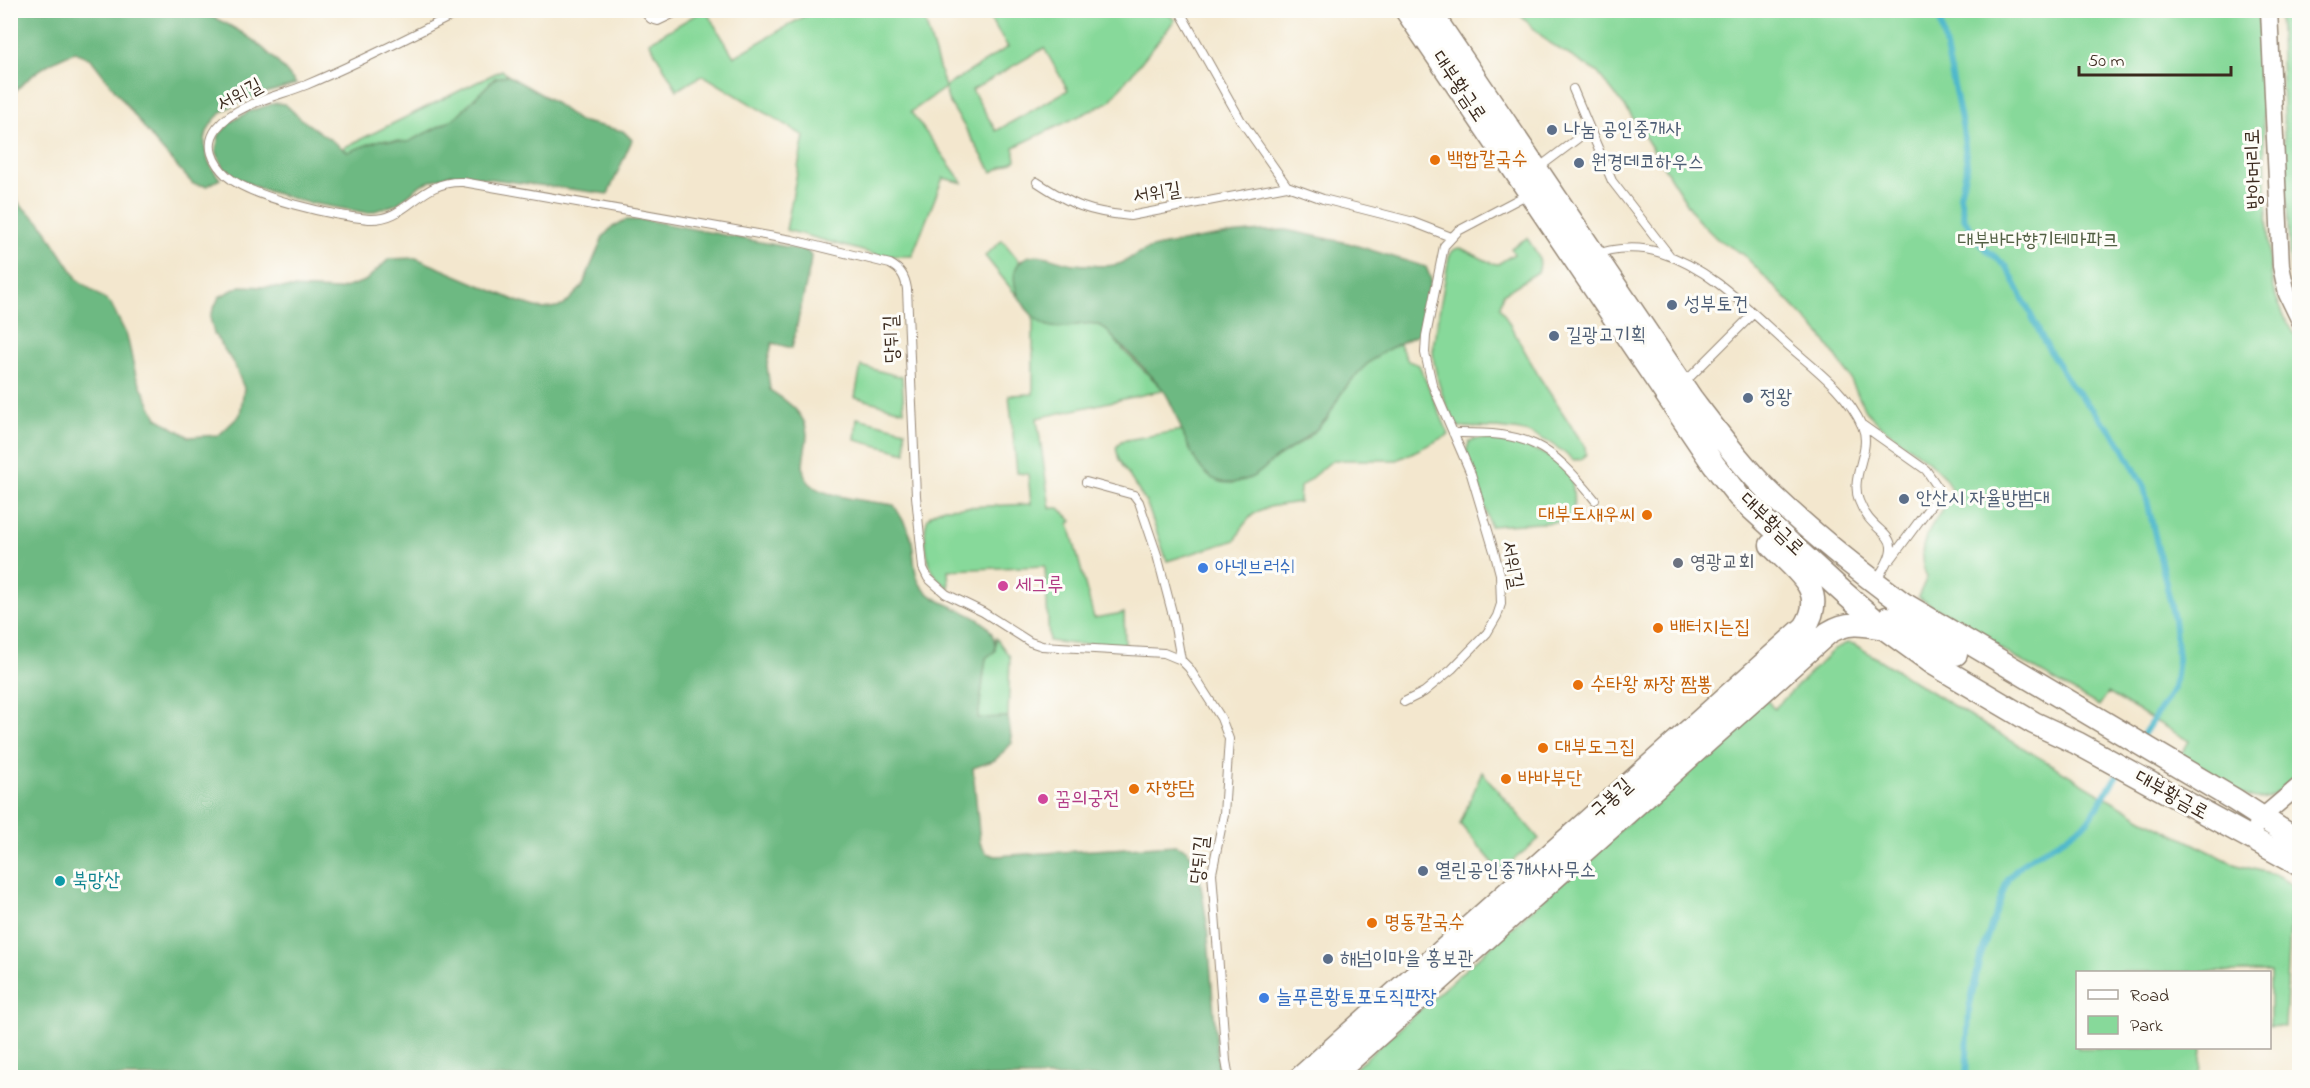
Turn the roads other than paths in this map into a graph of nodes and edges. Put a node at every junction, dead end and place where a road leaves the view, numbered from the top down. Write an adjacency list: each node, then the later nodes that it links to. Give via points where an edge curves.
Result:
1 (462, 10): 10 (lane, 서위길, via 306,86 240,110 217,127 210,146 220,170 247,189 323,213 381,218 402,210 441,183)
2 (642, 10): 3 (lane, via 658,21)
3 (681, 10)
4 (1179, 10): 13 (lane, via 1240,119)
5 (1406, 10): 12 (main road, 대부황금로)
6 (1429, 10): 12 (main road, 대부황금로)
7 (2270, 10): 18 (street, 방아머리로, via 2281,266 2286,294)
8 (1573, 89): 9 (lane)
9 (1588, 130): 12 (lane); 16 (lane, via 1611,181)
10 (463, 182): 32 (lane, 당뒤길, via 792,240 897,268 908,289 916,496 923,568 928,578 946,594 1042,646 1164,653)
11 (1037, 182): 13 (lane, 서위길, via 1076,206 1130,216)
12 (1537, 182): 14 (lane); 15 (main road, 대부황금로); 23 (main road, 대부황금로, via 1714,465)
13 (1287, 186): 14 (lane, via 1410,221)
14 (1450, 237): 21 (lane, 서위길, via 1441,256 1425,354 1432,384)
15 (1594, 255): 16 (lane, via 1629,249); 19 (main road, 대부황금로)
16 (1671, 257): 17 (lane, via 1725,289)
17 (1753, 314): 19 (lane); 20 (lane, via 1829,382)
18 (2300, 321)
19 (1682, 384): 25 (main road, 대부황금로, via 1721,438 1773,496)
20 (1862, 424): 26 (lane, via 1866,442 1857,470 1858,498 1892,547); 26 (lane, via 1926,470 1937,486 1934,501)
21 (1453, 433): 24 (lane, via 1498,435 1531,442 1560,460); 34 (lane, 서위길, via 1477,491 1494,551 1500,574 1500,604 1487,633 1452,669 1424,692)
22 (1086, 482): 32 (lane, via 1134,495 1138,502 1171,606)
23 (1739, 496): 27 (main road, 대부황금로); 31 (main road, 구봉길, via 1756,528 1814,593)
24 (1594, 500)
25 (1827, 542): 26 (main road, 대부황금로); 27 (main road, via 1845,568)
26 (1881, 573): 33 (main road, 대부황금로, via 1937,625)
27 (1843, 592): 28 (main road, 대부황금로); 29 (main road)
28 (1864, 610): 29 (main road); 30 (main road, 대부황금로); 33 (main road, via 1902,624 1980,669)
29 (1833, 613): 31 (main road)
30 (1884, 628): 31 (main road, 구봉길, via 1852,623); 37 (main road, 대부황금로, via 1934,664 2034,723 2078,743)
31 (1809, 637): 41 (main road, 구봉길); 42 (main road, 구봉길)
32 (1181, 660): 40 (lane, 당뒤길, via 1207,693 1229,739 1224,814 1212,873)
33 (2015, 671): 36 (main road, 대부황금로)
34 (1404, 702)
35 (2300, 785): 36 (street)
36 (2261, 818): 37 (street); 38 (main road, 대부황금로)
37 (2249, 838): 39 (main road, 대부황금로)
38 (2300, 842)
39 (2300, 865)
40 (1229, 1077)
41 (1300, 1077)
42 (1330, 1077)

